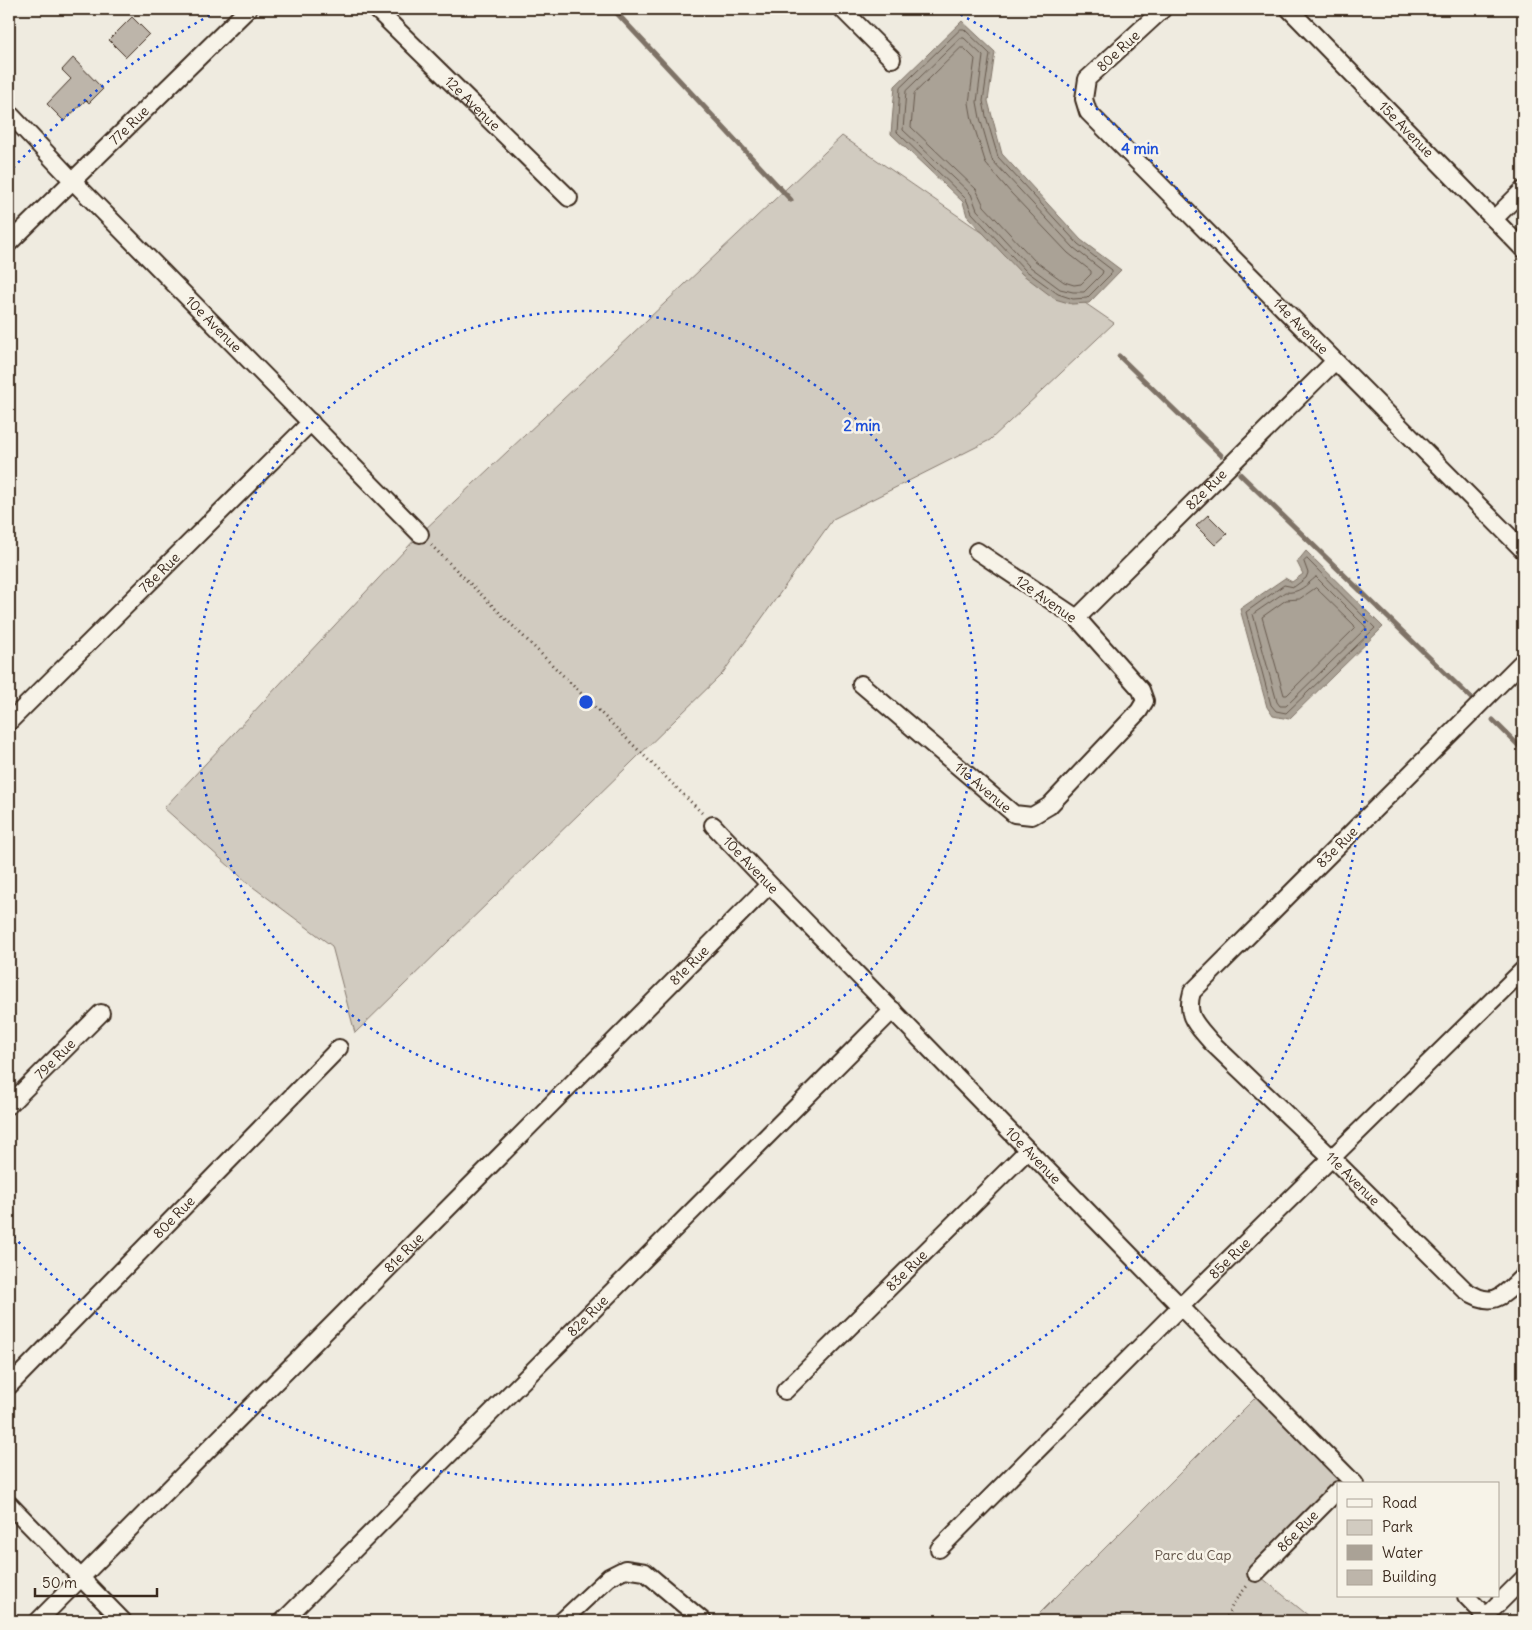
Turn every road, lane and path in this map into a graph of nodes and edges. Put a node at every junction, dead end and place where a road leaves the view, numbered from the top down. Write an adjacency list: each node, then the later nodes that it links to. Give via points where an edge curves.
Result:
1 (248, 9): 9 (street, 77e Rue)
2 (376, 9): 11 (street, 12e Avenue)
3 (842, 9): 6 (street)
4 (1163, 9): 7 (street, 80e Rue, via 1087,79)
5 (1289, 9): 12 (street, 15e Avenue)
6 (892, 59)
7 (1084, 99): 15 (street, 14e Avenue, via 1088,112)
8 (9, 113): 9 (street, 10e Avenue)
9 (73, 181): 13 (street, 77e Rue); 16 (street, 10e Avenue)
10 (1523, 190): 12 (street)
11 (569, 198)
12 (1494, 218): 14 (street, 15e Avenue)
13 (9, 243)
14 (1523, 249)
15 (1335, 361): 18 (street, 14e Avenue); 20 (street, 82e Rue)
16 (311, 422): 17 (street, 10e Avenue); 24 (street, 78e Rue)
17 (420, 534): 25 (path)
18 (1523, 550)
19 (977, 551): 20 (street, 12e Avenue)
20 (1076, 618): 23 (street, 12e Avenue, via 1141,690)
21 (1523, 661): 30 (street, 83e Rue, via 1192,992 1189,1012)
22 (861, 684): 23 (street, 11e Avenue, via 1014,814 1032,816 1049,806)
23 (1145, 701)
24 (9, 722)
25 (713, 825): 26 (street, 10e Avenue)
26 (770, 885): 28 (street, 10e Avenue); 44 (street, 81e Rue)
27 (1523, 970): 34 (street, 85e Rue)
28 (893, 1010): 33 (street, 10e Avenue); 50 (street, 82e Rue)
29 (101, 1013): 32 (street, 79e Rue)
30 (1211, 1042): 34 (street, 11e Avenue)
31 (339, 1048): 37 (street, 80e Rue)
32 (9, 1105)
33 (1028, 1150): 36 (street, 10e Avenue); 38 (street, 83e Rue)
34 (1332, 1159): 35 (street, 11e Avenue, via 1465,1290 1477,1298 1503,1296); 36 (street, 85e Rue)
35 (1523, 1276)
36 (1180, 1307): 39 (street, 10e Avenue); 42 (street, 85e Rue)
37 (9, 1386)
38 (785, 1391)
39 (1345, 1482)
40 (1337, 1494): 43 (street, 86e Rue)
41 (9, 1504): 44 (street)
42 (939, 1549)
43 (1256, 1573): 53 (path, via 1234,1602)
44 (81, 1578): 48 (street, 81e Rue); 49 (street)
45 (1523, 1579): 47 (street)
46 (1468, 1598): 47 (street)
47 (1486, 1620)
48 (38, 1621)
49 (123, 1621)
50 (284, 1621)
51 (562, 1621): 52 (street, via 609,1577 625,1569 645,1572)
52 (703, 1621)
53 (1225, 1621)

